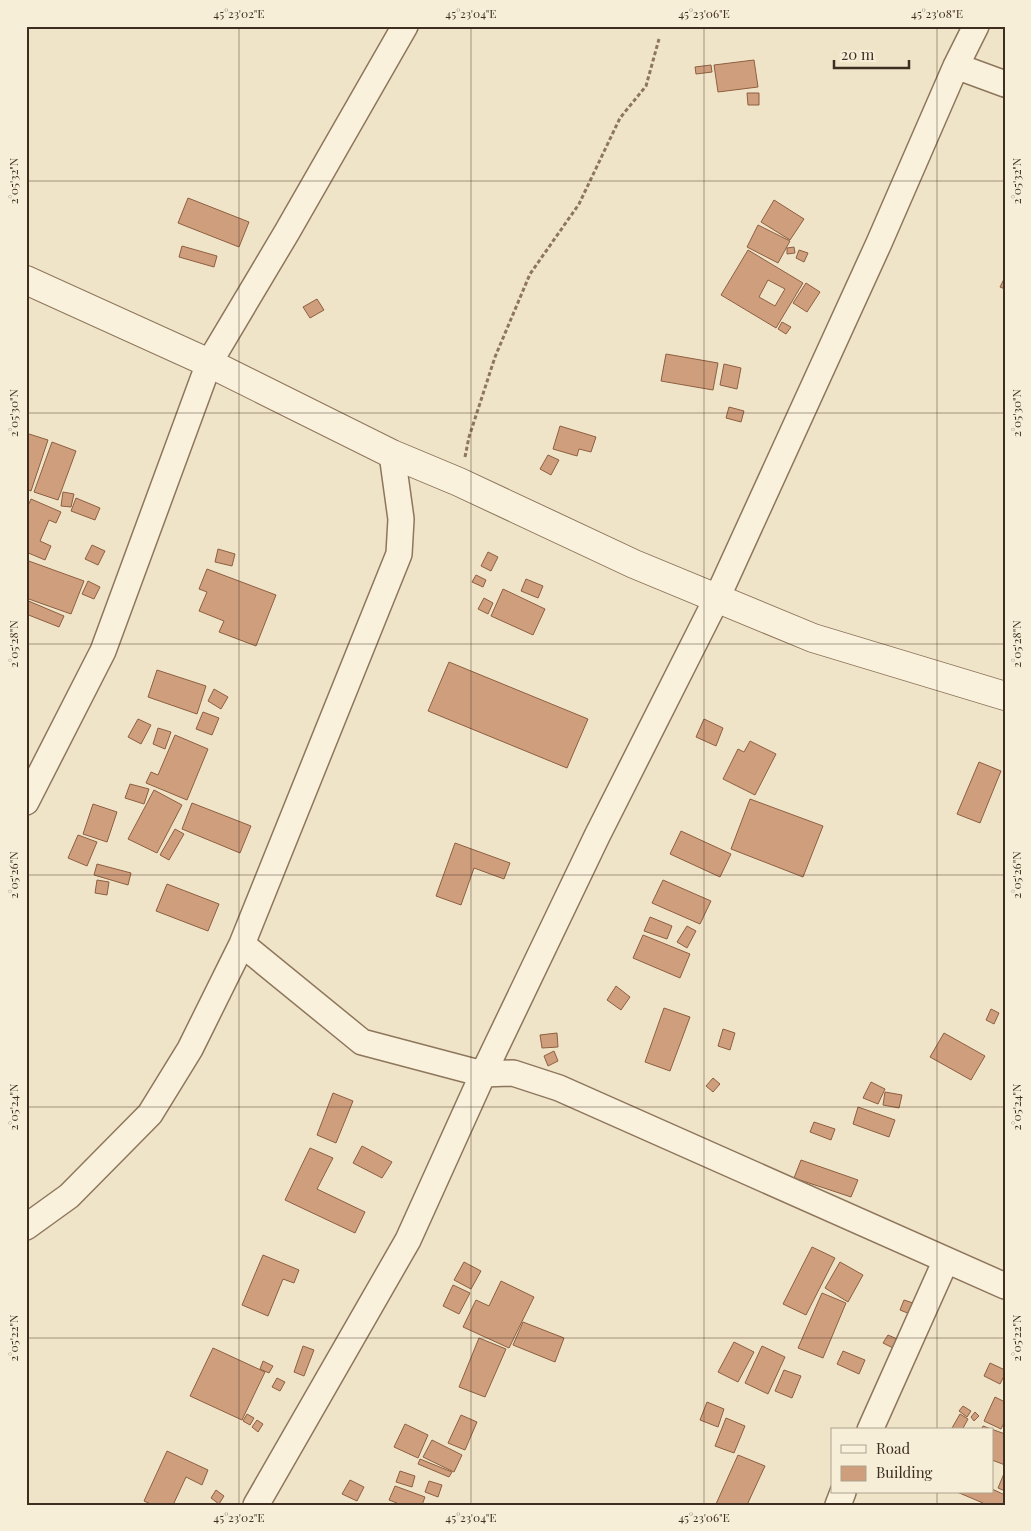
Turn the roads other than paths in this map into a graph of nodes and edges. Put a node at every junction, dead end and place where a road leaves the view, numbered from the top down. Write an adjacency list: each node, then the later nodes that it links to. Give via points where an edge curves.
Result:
1 (405, 26): 6 (street)
2 (976, 26): 3 (street)
3 (956, 66): 4 (street); 8 (street)
4 (1005, 84)
5 (26, 280): 6 (street)
6 (209, 363): 7 (street); 10 (street, via 103,651)
7 (392, 454): 8 (street, via 460,482 634,564); 11 (street, via 401,519 399,554)
8 (717, 598): 9 (street, via 813,638); 12 (street, via 597,836)
9 (1005, 696)
10 (26, 802)
11 (242, 944): 12 (street, via 362,1042); 13 (street, via 190,1049 150,1114 69,1196)
12 (483, 1074): 14 (street, via 513,1073 559,1088); 17 (street, via 408,1240)
13 (26, 1226)
14 (946, 1260): 15 (street); 16 (street)
15 (1005, 1286)
16 (871, 1428)
17 (256, 1505)

